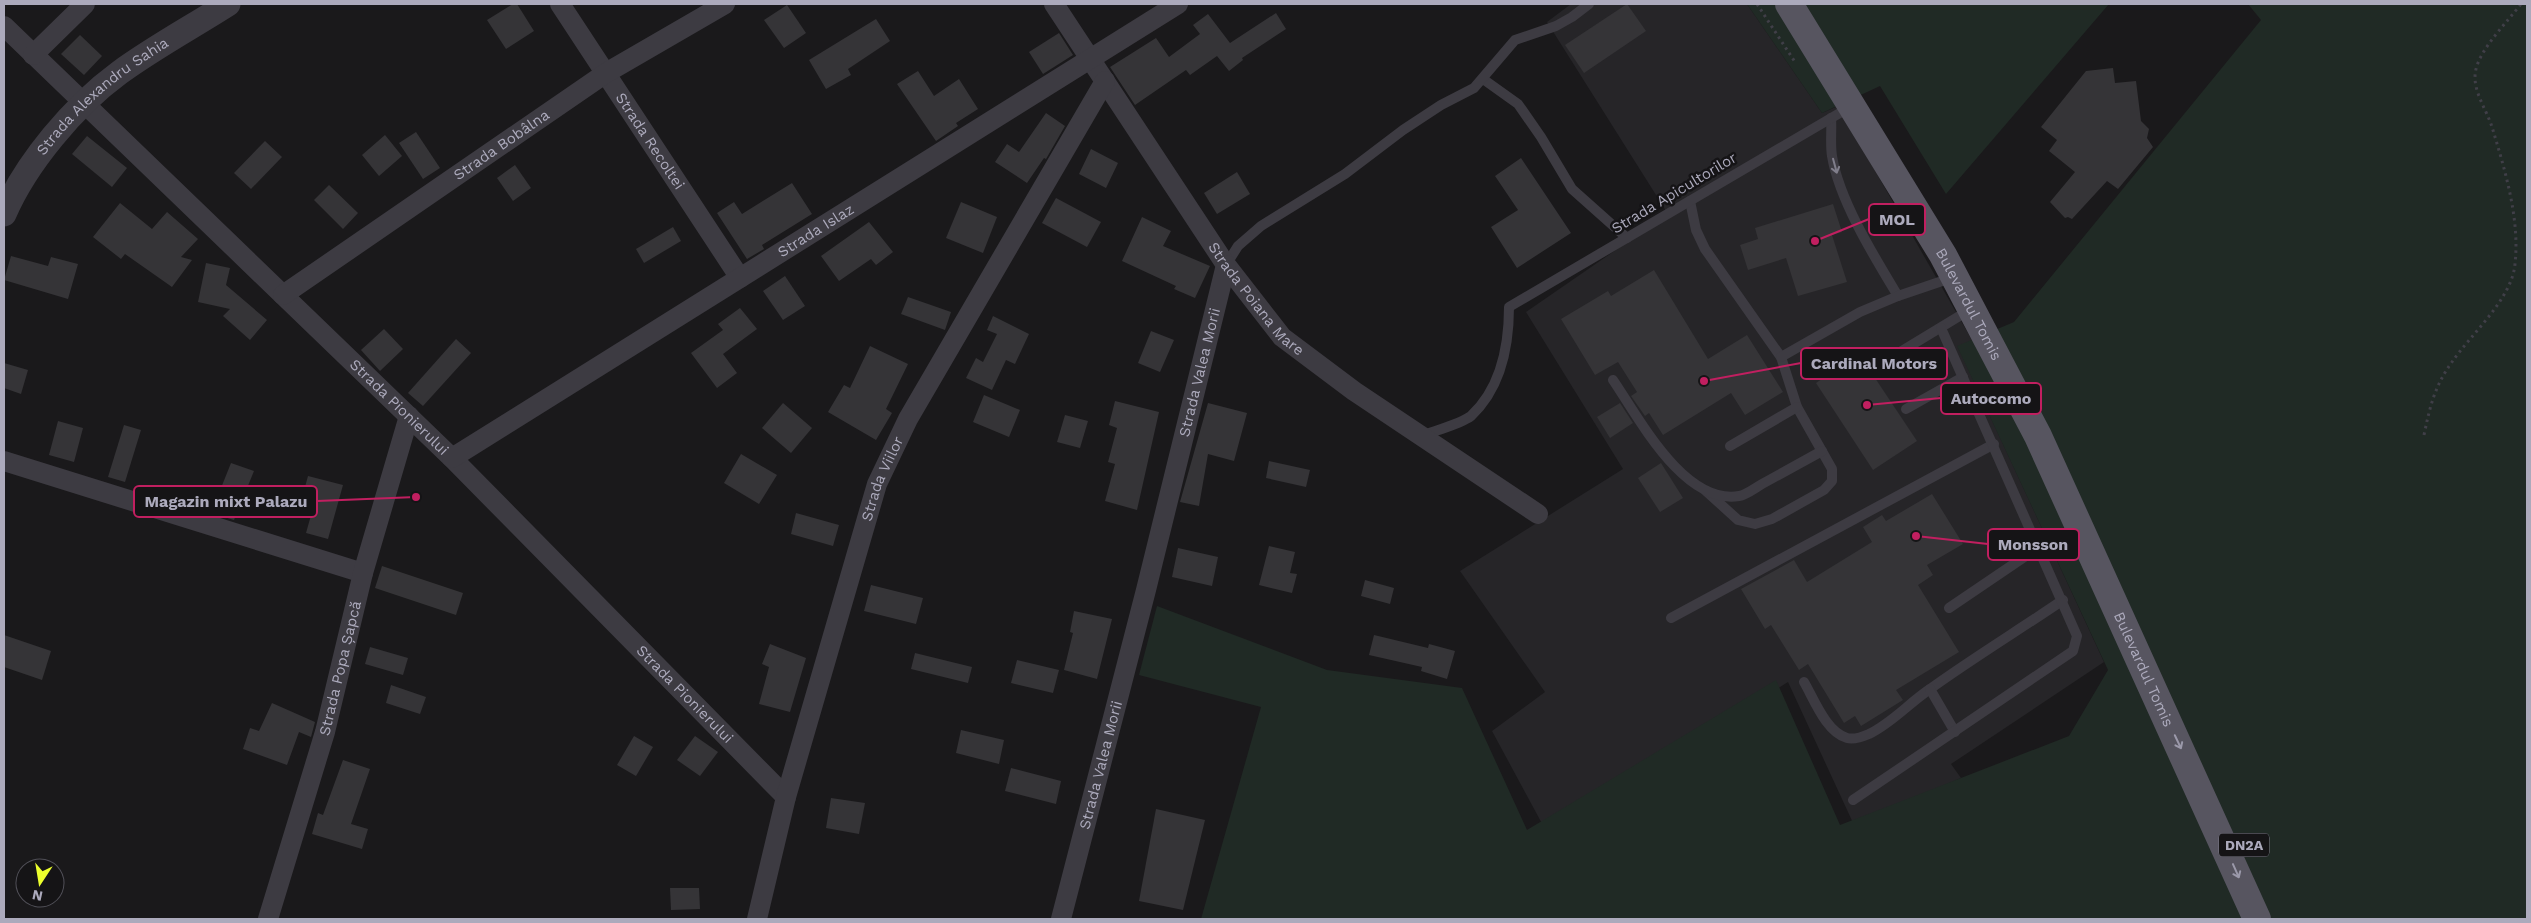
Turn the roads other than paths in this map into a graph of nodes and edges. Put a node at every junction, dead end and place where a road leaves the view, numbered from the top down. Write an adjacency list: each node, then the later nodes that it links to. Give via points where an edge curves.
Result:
1 (84, 4): 11 (street)
2 (228, 4): 16 (street, Strada Alexandru Sahia, via 118,74)
3 (560, 4): 13 (street, Strada Recoltei)
4 (725, 4): 13 (street, Strada Bobâlna)
5 (1054, 4): 12 (street, Strada Poiana Mare)
6 (1178, 4): 12 (street, Strada Islaz)
7 (1589, 4): 14 (lane, Strada Valea Morii, via 1556,26 1515,40)
8 (1789, 4): 17 (main road, Bulevardul Tomis / DN2A)
9 (1808, 4): 57 (main road, Bulevardul Tomis / DN2A, via 1958,247 2053,429)
10 (4, 26): 11 (street, Strada Pionierului)
11 (33, 54): 16 (street, Strada Pionierului)
12 (1089, 57): 15 (street, Strada Poiana Mare); 23 (street, Strada Islaz)
13 (606, 73): 23 (street, Strada Recoltei); 24 (street, Strada Bobâlna)
14 (1483, 79): 20 (lane, via 1518,104 1572,189); 21 (lane, Strada Valea Morii, via 1474,88 1403,130 1345,174 1261,226 1238,246)
15 (1105, 81): 21 (street, Strada Poiana Mare); 51 (street, Strada Viilor, via 908,419 877,484)
16 (84, 104): 19 (street, Strada Alexandru Sahia, via 56,134 13,193); 24 (street, Strada Pionierului)
17 (1842, 111): 18 (lane, Strada Apicultorilor); 22 (main road, Bulevardul Tomis / DN2A); 25 (lane, one-way to 25, via 1832,156 1839,183)
18 (1690, 201): 20 (lane, Strada Apicultorilor); 28 (lane, via 1696,230 1705,250)
19 (4, 214)
20 (1627, 238): 35 (lane, Strada Apicultorilor, via 1509,307 1509,339 1494,387 1470,417)
21 (1226, 265): 35 (street, Strada Poiana Mare, via 1282,337 1354,392); 55 (street, Strada Valea Morii)
22 (1955, 277): 25 (lane); 26 (main road, Bulevardul Tomis / DN2A)
23 (740, 278): 39 (street, Strada Islaz)
24 (283, 295): 34 (street, Strada Pionierului)
25 (1898, 296): 28 (lane, via 1860,312)
26 (1971, 308): 27 (lane); 56 (main road, Bulevardul Tomis / DN2A, one-way to 56, via 2042,445)
27 (1941, 328): 29 (lane); 30 (lane)
28 (1781, 357): 32 (lane)
29 (1882, 363)
30 (1963, 377): 33 (lane); 36 (lane)
31 (1613, 380): 41 (lane, via 1663,454)
32 (1797, 408): 37 (lane); 38 (lane)
33 (1906, 409)
34 (409, 416): 39 (street, Strada Pionierului); 44 (street, Strada Popa Șapcă)
35 (1421, 436): 42 (street, Strada Poiana Mare)
36 (1994, 444): 43 (lane); 47 (lane)
37 (1730, 446)
38 (1822, 451): 41 (lane, via 1740,496 1723,497); 41 (lane, via 1832,469 1832,481 1824,490 1772,519 1755,524 1738,520)
39 (452, 458): 51 (street, Strada Pionierului)
40 (4, 461): 44 (street)
41 (1706, 491)
42 (1538, 514)
43 (2039, 547): 45 (lane); 46 (lane)
44 (363, 573): 53 (street, Strada Popa Șapcă, via 325,732)
45 (2063, 600): 49 (lane); 50 (lane, via 2077,636 2073,651)
46 (1949, 608)
47 (1671, 618)
48 (1804, 682): 49 (lane, via 1830,726 1849,738 1870,733)
49 (1930, 688): 50 (lane)
50 (1955, 732): 52 (lane)
51 (786, 797): 54 (street, Strada Viilor)
52 (1853, 800)
53 (268, 919)
54 (757, 919)
55 (1061, 919)
56 (2257, 919)
57 (2277, 919)

